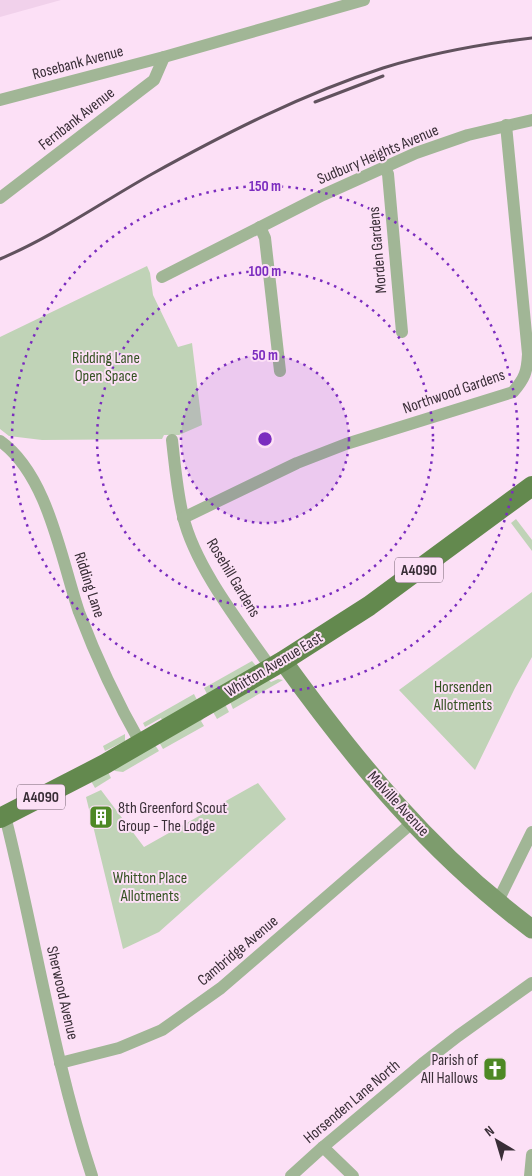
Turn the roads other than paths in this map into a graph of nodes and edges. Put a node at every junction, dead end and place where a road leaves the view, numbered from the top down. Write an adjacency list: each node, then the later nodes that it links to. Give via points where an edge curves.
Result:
1 (364, 0): 2 (street, Rosebank Avenue)
2 (164, 57): 3 (street, Rosebank Avenue); 7 (street, Fernbank Avenue, via 154,80)
3 (0, 100)
4 (532, 120): 5 (street, Sudbury Heights Avenue)
5 (506, 125): 6 (street, Sudbury Heights Avenue, via 468,134); 15 (street, Northwood Gardens, via 528,354 528,370 522,382 512,392 305,460)
6 (384, 167): 8 (street, Sudbury Heights Avenue); 10 (street, Morden Gardens, via 388,174)
7 (0, 198)
8 (260, 227): 9 (street, Sudbury Heights Avenue); 11 (street, via 265,238)
9 (162, 277)
10 (402, 332)
11 (280, 371)
12 (172, 440): 15 (street, Rosehill Gardens)
13 (0, 441): 17 (street, Ridding Lane, via 16,454 36,486 92,646)
14 (532, 486): 16 (main road, Whitton Avenue East / A4090, via 369,606)
15 (183, 518): 16 (street, Rosehill Gardens, via 195,550 213,582)
16 (277, 665): 17 (main road, Whitton Avenue East / A4090); 19 (street, Melville Avenue)
17 (140, 744): 18 (main road, Whitton Avenue East / A4090)
18 (1, 818): 24 (street, Sherwood Avenue, via 7,824)
19 (413, 822): 21 (street, Melville Avenue); 24 (street, Cambridge Avenue, via 222,988 169,1025 119,1048)
20 (532, 832): 21 (street)
21 (497, 902): 22 (street, Melville Avenue)
22 (532, 929)
23 (532, 983): 25 (street, Horsenden Lane North, via 458,1036)
24 (60, 1063): 27 (street, Sherwood Avenue)
25 (323, 1148): 28 (street, Horsenden Lane North); 29 (street)
26 (532, 1155): 30 (street)
27 (92, 1176)
28 (291, 1176)
29 (353, 1176)
30 (530, 1176)

